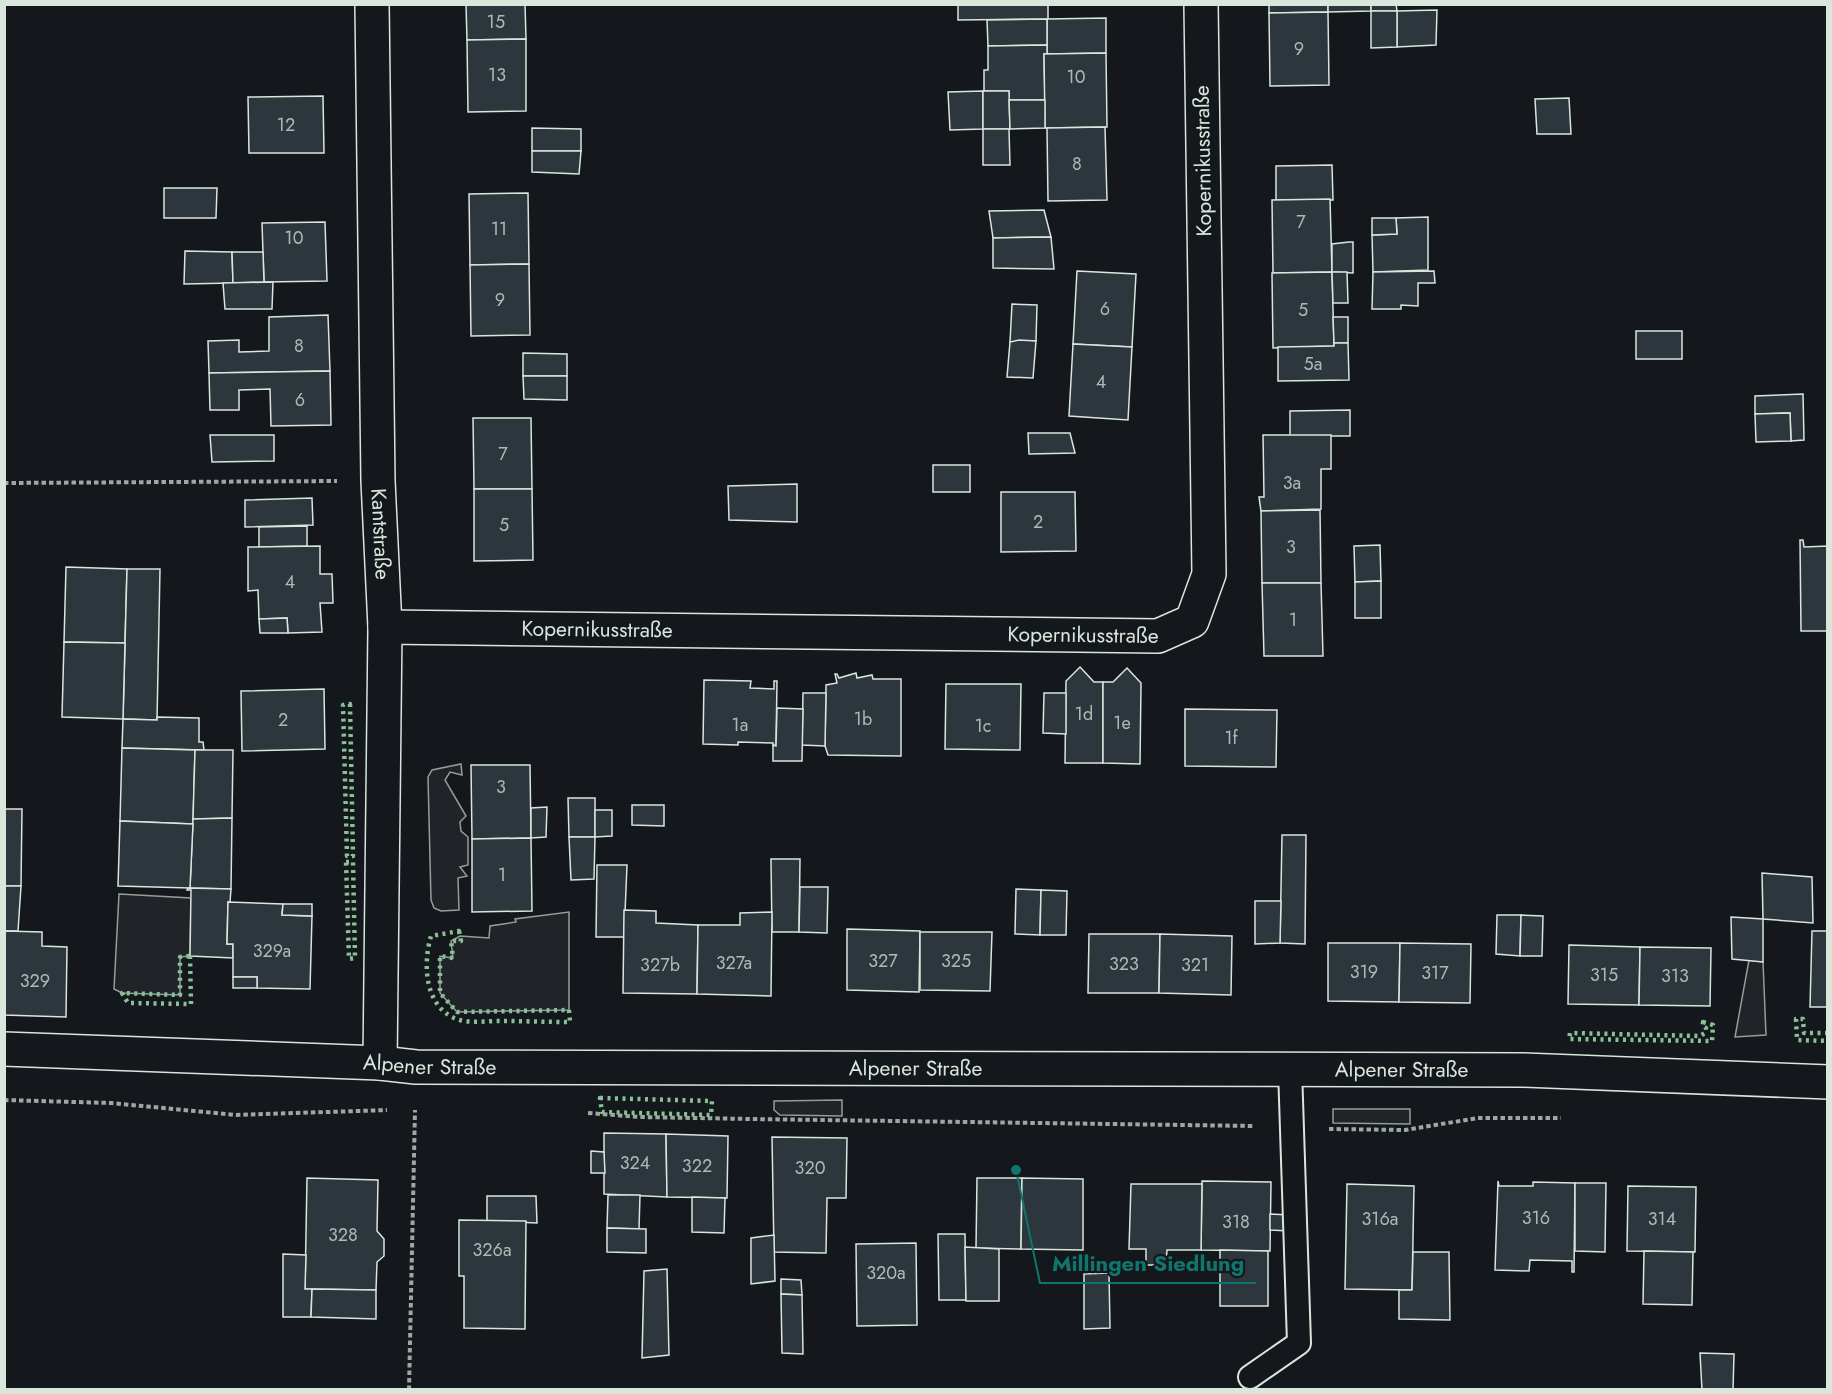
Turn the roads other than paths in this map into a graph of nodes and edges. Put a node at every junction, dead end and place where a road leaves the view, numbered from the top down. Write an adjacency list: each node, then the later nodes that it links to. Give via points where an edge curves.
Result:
1 (372, 4): 3 (street, Kantstraße, via 378,481)
2 (1201, 4): 3 (street, Kopernikusstraße, via 1209,573 1192,621 1158,636)
3 (385, 627): 5 (street, Kantstraße)
4 (4, 1049): 5 (street, Alpener Straße)
5 (380, 1064): 6 (street, Alpener Straße)
6 (1290, 1069): 7 (street, Alpener Straße, via 1523,1070); 8 (lane, via 1299,1343)
7 (1827, 1082)
8 (1250, 1377)

